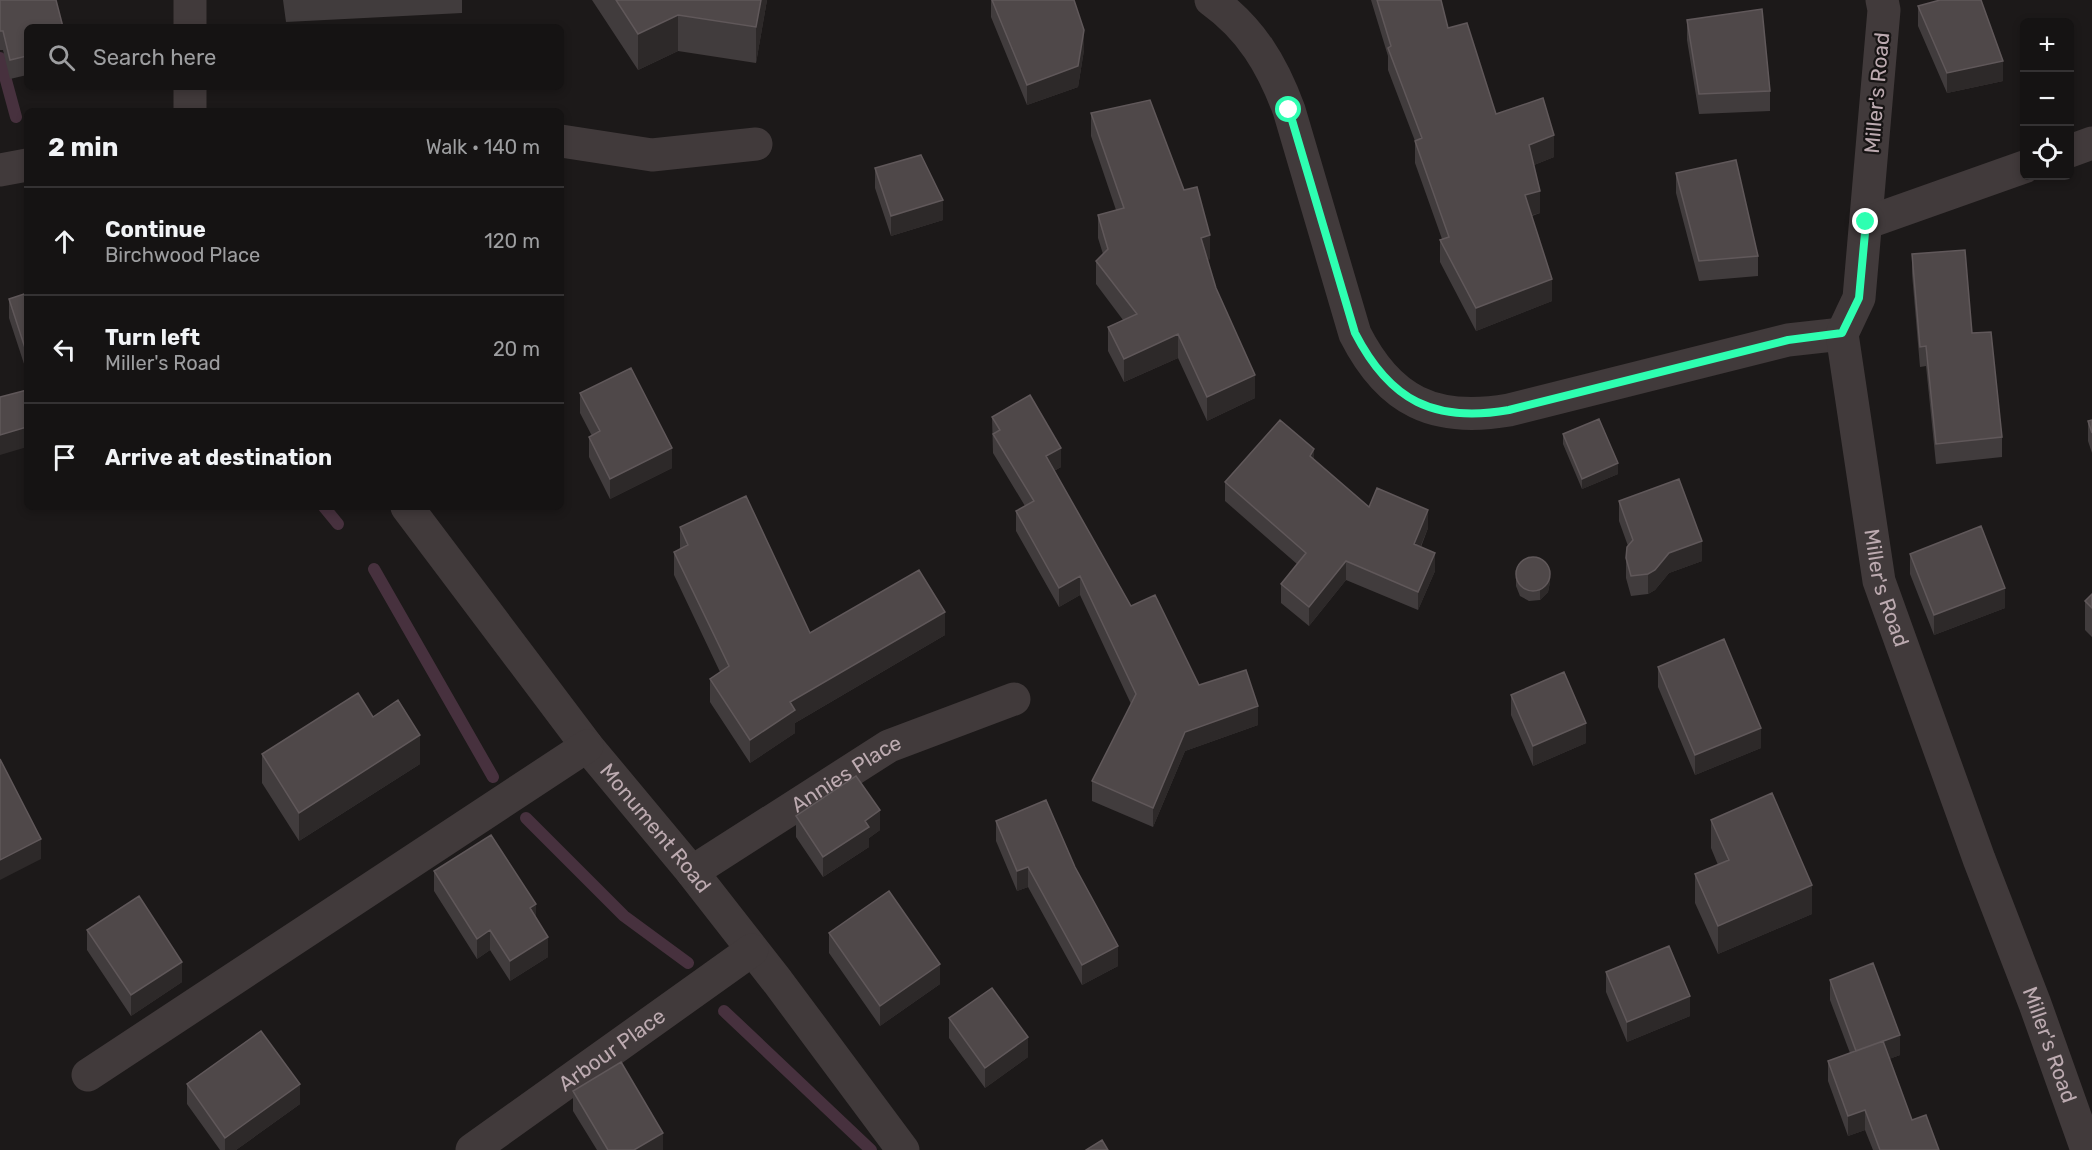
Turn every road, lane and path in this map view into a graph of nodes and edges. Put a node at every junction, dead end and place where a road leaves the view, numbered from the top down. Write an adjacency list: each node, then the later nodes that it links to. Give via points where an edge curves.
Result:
1 (190, 0): 4 (street)
2 (1211, 0): 15 (street, via 1250,35 1280,84 1355,333 1366,356 1383,378 1428,408 1485,414 1509,410 1788,340)
3 (1882, 0): 14 (street, Miller's Road)
4 (190, 24)
5 (190, 90): 6 (street)
6 (190, 108)
7 (564, 141): 9 (street, via 652,154)
8 (2092, 143): 10 (street)
9 (756, 144)
10 (2074, 150)
11 (24, 166): 13 (street)
12 (2020, 169): 14 (street)
13 (0, 170)
14 (1866, 222): 15 (street, Miller's Road, via 1859,298)
15 (1842, 333): 24 (street, Miller's Road, via 1880,581)
16 (408, 510): 18 (street, Monument Road)
17 (1014, 699): 19 (street, Annies Place, via 889,746)
18 (586, 746): 19 (street, Monument Road); 21 (street)
19 (692, 872): 20 (street, Monument Road)
20 (752, 950): 22 (street, Arbour Place); 23 (street, Monument Road)
21 (88, 1075)
22 (472, 1150)
23 (903, 1150)
24 (2087, 1150)

